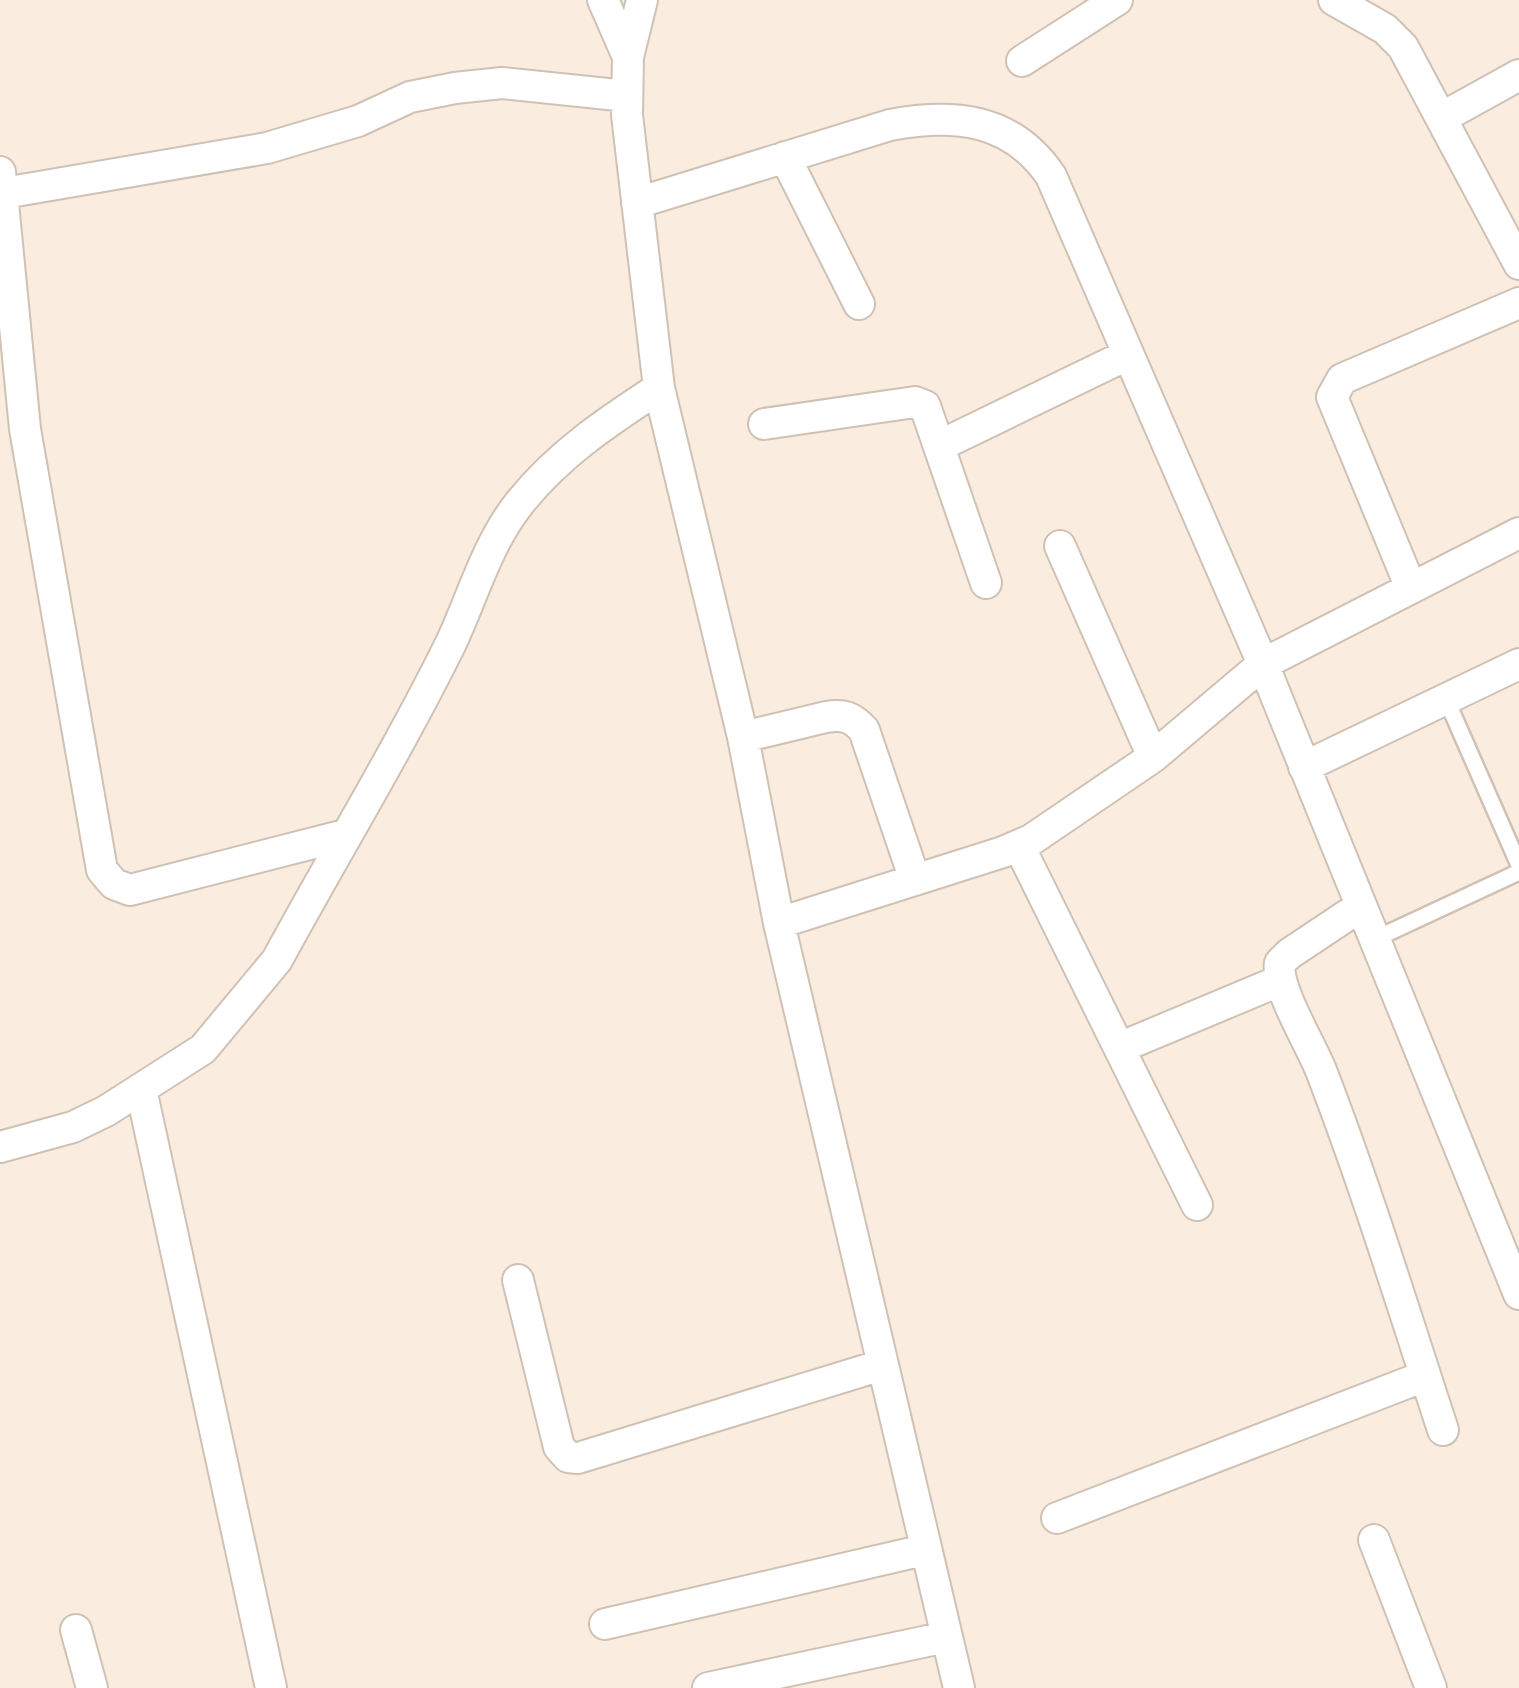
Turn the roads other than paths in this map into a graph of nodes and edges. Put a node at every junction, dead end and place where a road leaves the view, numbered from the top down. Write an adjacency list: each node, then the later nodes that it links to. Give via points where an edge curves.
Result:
1 (603, 0): 5 (street)
2 (642, 0): 5 (street)
3 (1117, 0): 6 (street)
4 (1334, 0): 9 (street, via 1403,47)
5 (628, 58): 8 (street)
6 (1022, 61)
7 (1519, 75): 9 (street)
8 (627, 96): 11 (street, via 502,83 454,88 267,148); 12 (street)
9 (1443, 117): 13 (street)
10 (785, 157): 12 (street); 15 (street); 16 (street, via 929,117 970,120 1014,138 1051,176)
11 (2, 182): 30 (street, via 25,429 102,870 130,890)
12 (637, 203): 17 (street)
13 (1519, 264)
14 (1519, 303): 23 (street, via 1335,388 1332,397)
15 (859, 304)
16 (1127, 355): 19 (street); 24 (street)
17 (659, 388): 27 (street); 30 (street, via 596,429 516,508)
18 (764, 424): 19 (street, via 915,402 925,406)
19 (941, 445): 22 (street)
20 (1519, 533): 23 (street)
21 (1060, 547): 28 (street)
22 (986, 583)
23 (1411, 588): 24 (street)
24 (1263, 664): 28 (street); 29 (street)
25 (1519, 664): 26 (street)
26 (1447, 701): 29 (street); 32 (lane)
27 (743, 737): 33 (street, via 826,717 853,719 864,730); 35 (street)
28 (1153, 758): 31 (street)
29 (1304, 767): 34 (street)
30 (345, 835): 39 (street, via 277,960 242,1005 202,1049)
31 (1019, 846): 33 (street); 38 (street)
32 (1519, 869): 36 (lane)
33 (915, 880): 35 (street)
34 (1360, 906): 36 (street); 37 (street, via 1289,954)
35 (779, 923): 44 (street)
36 (1374, 939): 43 (street)
37 (1279, 981): 38 (street); 45 (street, via 1349,1145)
38 (1119, 1048): 41 (street)
39 (141, 1089): 40 (street, via 73,1127); 54 (street)
40 (0, 1147)
41 (1197, 1205)
42 (518, 1280): 44 (street, via 568,1457)
43 (1519, 1294)
44 (882, 1365): 49 (street)
45 (1425, 1376): 46 (street); 47 (street)
46 (1443, 1430)
47 (1057, 1518)
48 (1374, 1540): 57 (street)
49 (924, 1550): 50 (street); 52 (street)
50 (605, 1624)
51 (76, 1630): 53 (street)
52 (946, 1637): 55 (street); 56 (street)
53 (92, 1688)
54 (271, 1688)
55 (708, 1688)
56 (959, 1688)
57 (1431, 1688)

